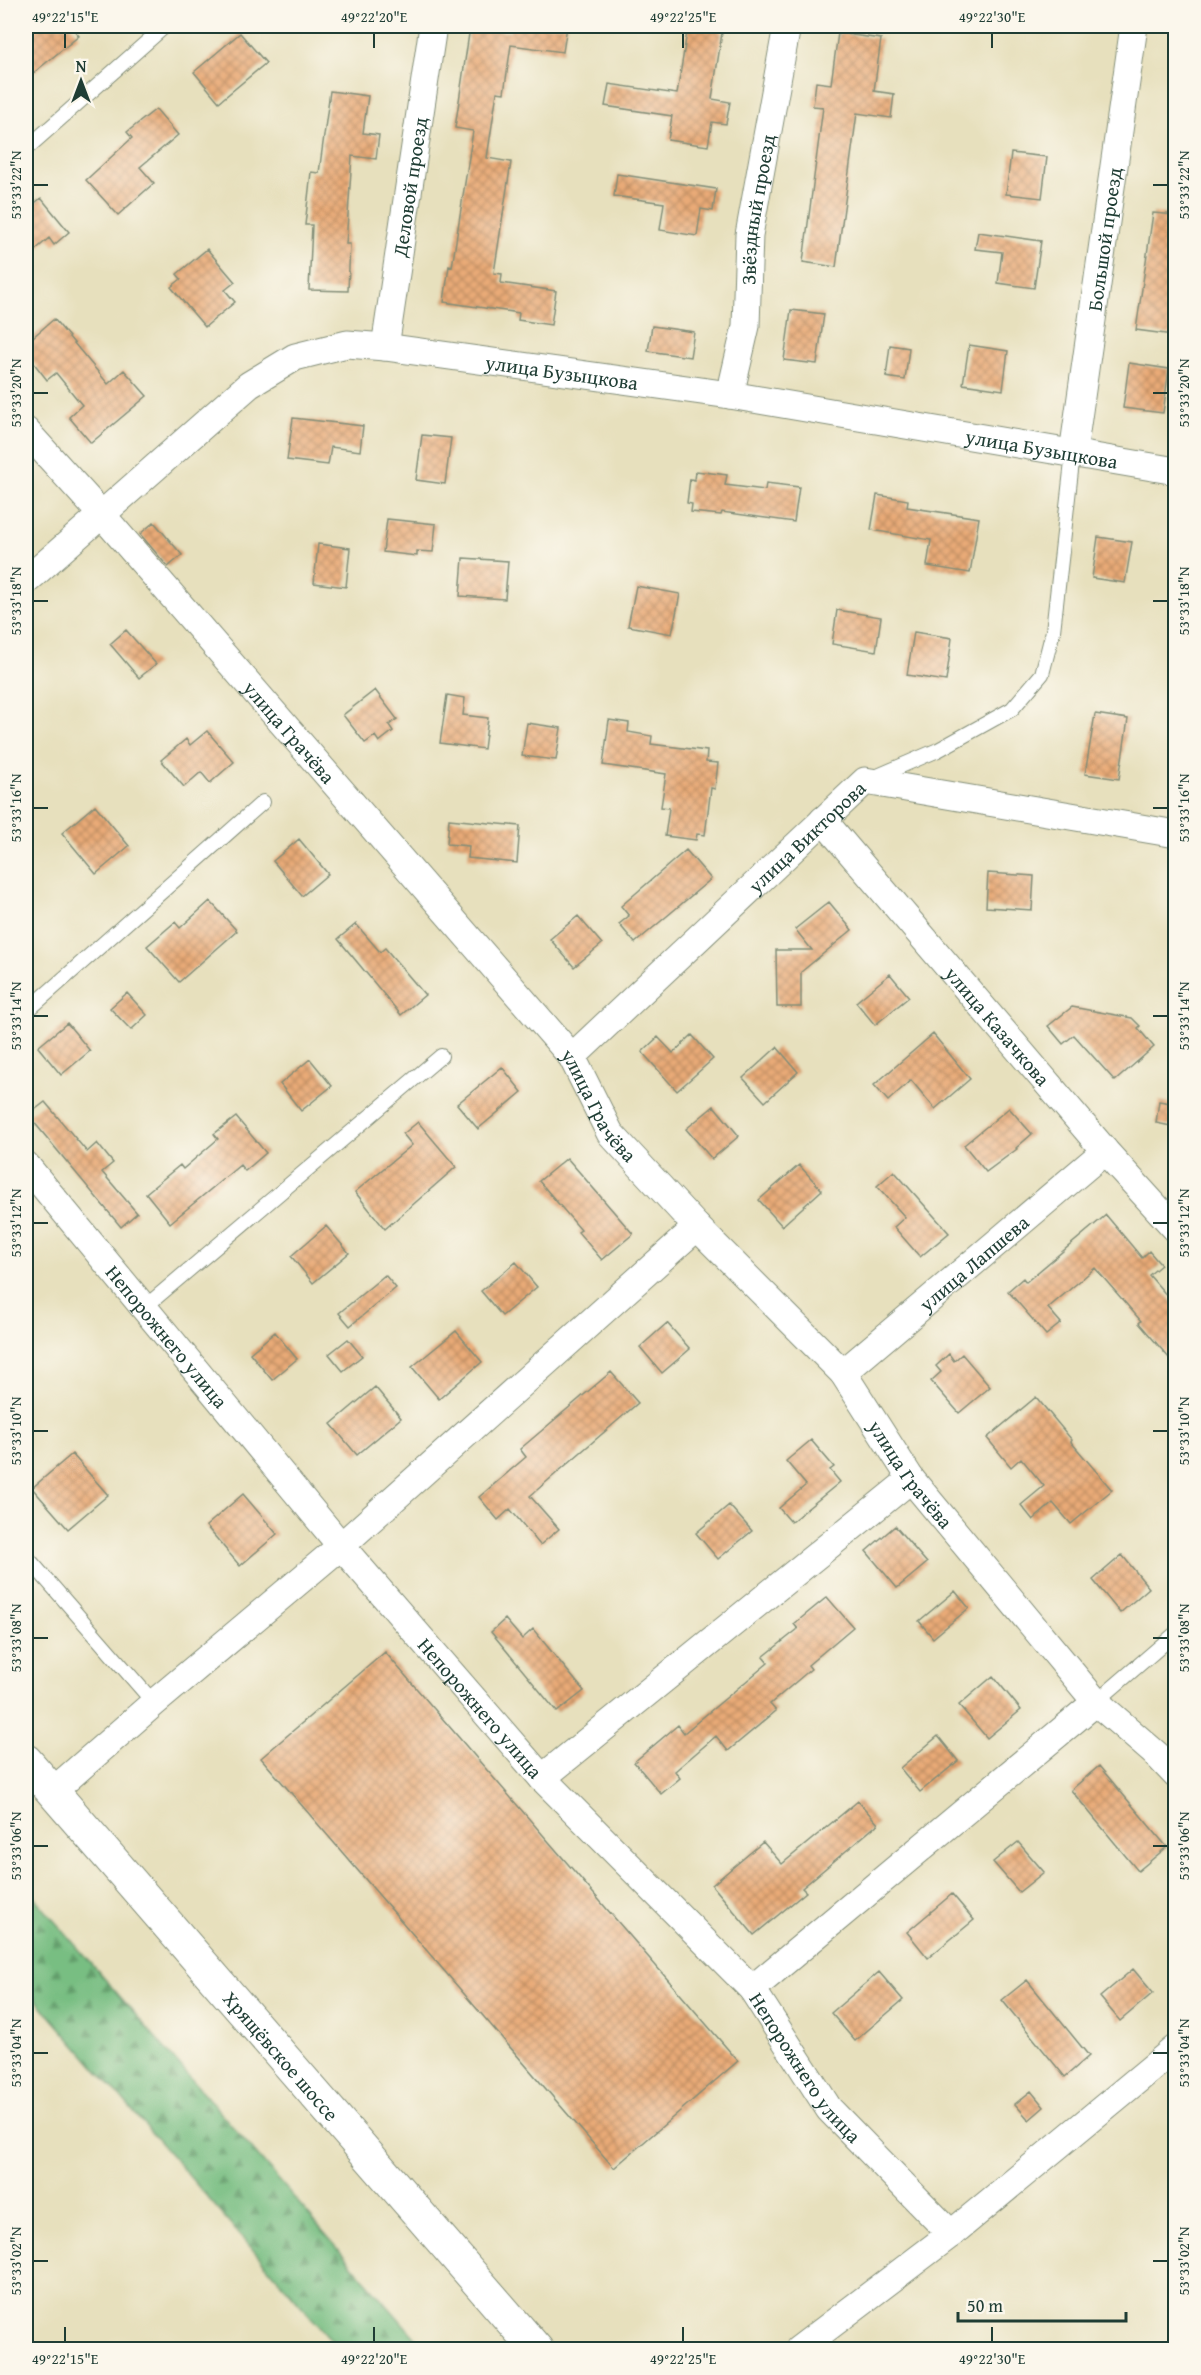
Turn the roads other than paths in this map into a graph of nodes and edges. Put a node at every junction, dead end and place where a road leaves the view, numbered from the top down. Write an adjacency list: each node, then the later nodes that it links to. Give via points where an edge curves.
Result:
1 (165, 26): 5 (lane)
2 (433, 26): 6 (street, Деловой проезд)
3 (787, 26): 7 (street, Звёздный проезд, via 749,235 746,326)
4 (1134, 26): 9 (street, Большой проезд)
5 (26, 149)
6 (386, 347): 7 (street, улица Бузыцкова); 11 (street, улица Бузыцкова, via 347,344 295,357 249,385)
7 (730, 395): 9 (street, улица Бузыцкова)
8 (26, 431): 11 (street, улица Грачёва)
9 (1073, 453): 10 (street, улица Бузыцкова); 13 (lane, via 1053,631 1042,674 1012,709 938,750)
10 (1176, 471)
11 (102, 515): 12 (street, улица Бузыцкова); 19 (street, улица Грачёва)
12 (26, 581)
13 (865, 781): 15 (street, улица Викторова); 16 (street, улица Викторова)
14 (263, 802): 17 (lane)
15 (823, 820): 19 (street, улица Викторова); 20 (street, улица Казачкова)
16 (1176, 834)
17 (26, 1012)
18 (441, 1056): 26 (lane)
19 (572, 1058): 24 (street, улица Грачёва, via 610,1132)
20 (1105, 1151): 22 (street, улица Казачкова); 27 (street, улица Лапшева)
21 (26, 1165): 26 (street, Непорожнего улица)
22 (1143, 1193): 23 (street); 25 (street, улица Казачкова)
23 (1176, 1197)
24 (697, 1227): 27 (street, улица Грачёва); 29 (street)
25 (1176, 1229)
26 (145, 1307): 29 (street, Непорожнего улица)
27 (843, 1373): 28 (street, улица Грачёва)
28 (911, 1479): 32 (street, улица Грачёва); 36 (street)
29 (341, 1546): 33 (street); 36 (street, Непорожнего улица)
30 (26, 1556): 33 (lane)
31 (1176, 1633): 32 (lane)
32 (1096, 1702): 35 (street, улица Грачёва); 38 (street)
33 (154, 1703): 37 (street)
34 (26, 1761): 37 (main road, Хрящёвское шоссе)
35 (1176, 1775)
36 (542, 1778): 38 (street, Непорожнего улица)
37 (52, 1792): 41 (main road, Хрящёвское шоссе)
38 (752, 1989): 40 (street, Непорожнего улица, via 830,2109)
39 (1176, 2048): 40 (street)
40 (951, 2234): 42 (street)
41 (537, 2349)
42 (798, 2349)

